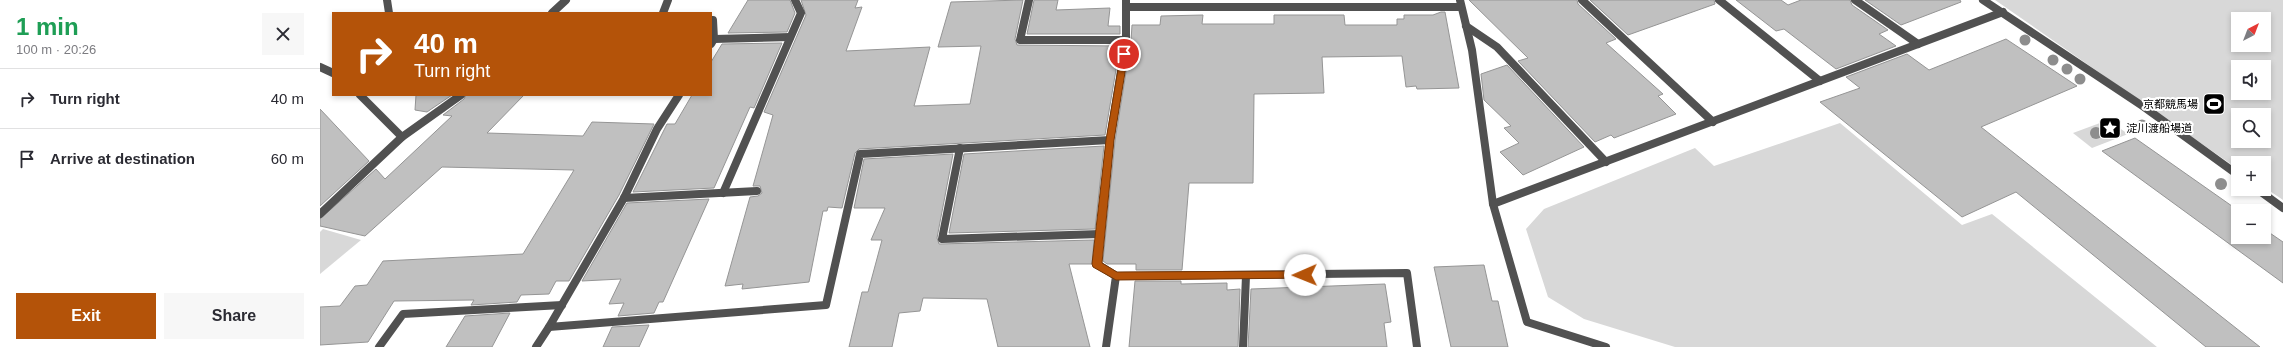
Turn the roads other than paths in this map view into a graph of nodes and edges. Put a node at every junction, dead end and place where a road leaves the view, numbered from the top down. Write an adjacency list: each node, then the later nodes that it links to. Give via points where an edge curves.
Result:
1 (387, 0): 12 (street)
2 (566, 0): 13 (street)
3 (668, 0): 14 (street)
4 (795, 0): 18 (street, via 801,13)
5 (1029, 0): 19 (street, via 1020,40)
6 (1582, 0): 28 (street)
7 (1719, 0): 24 (street)
8 (1855, 0): 21 (street)
9 (1983, 0): 15 (street)
10 (1126, 3): 11 (street); 19 (street)
11 (1460, 4): 17 (street)
12 (390, 12)
13 (553, 12)
14 (663, 12)
15 (2002, 12): 21 (street); 33 (street, via 2144,107)
16 (712, 20): 20 (street)
17 (1466, 26): 32 (street, via 1497,47); 38 (street, via 1472,50)
18 (790, 37): 20 (street); 35 (street)
19 (1126, 40): 30 (street)
20 (713, 42)
21 (1918, 44): 24 (street)
22 (320, 67): 23 (street)
23 (332, 73)
24 (1820, 81): 28 (street)
25 (361, 96): 29 (street)
26 (460, 96): 29 (street)
27 (677, 96): 37 (street, via 657,129)
28 (1713, 122): 32 (street)
29 (402, 137): 40 (street)
30 (1110, 140): 31 (street); 41 (street)
31 (960, 148): 41 (street, via 942,239); 45 (street, via 860,154 826,305)
32 (1606, 162): 38 (street)
33 (2231, 170)
34 (757, 191): 35 (street)
35 (723, 193): 37 (street)
36 (2267, 196): 39 (street)
37 (624, 198): 44 (street)
38 (1493, 204): 51 (street, via 1527,322)
39 (2283, 208)
40 (320, 214)
41 (1100, 234): 42 (street, via 1097,264)
42 (1116, 276): 43 (street); 48 (street)
43 (1246, 276): 49 (street); 50 (street, via 1407,273)
44 (562, 305): 45 (street); 46 (street, via 403,314)
45 (549, 327): 47 (street)
46 (380, 347)
47 (536, 347)
48 (1106, 347)
49 (1243, 347)
50 (1417, 347)
51 (1606, 347)

